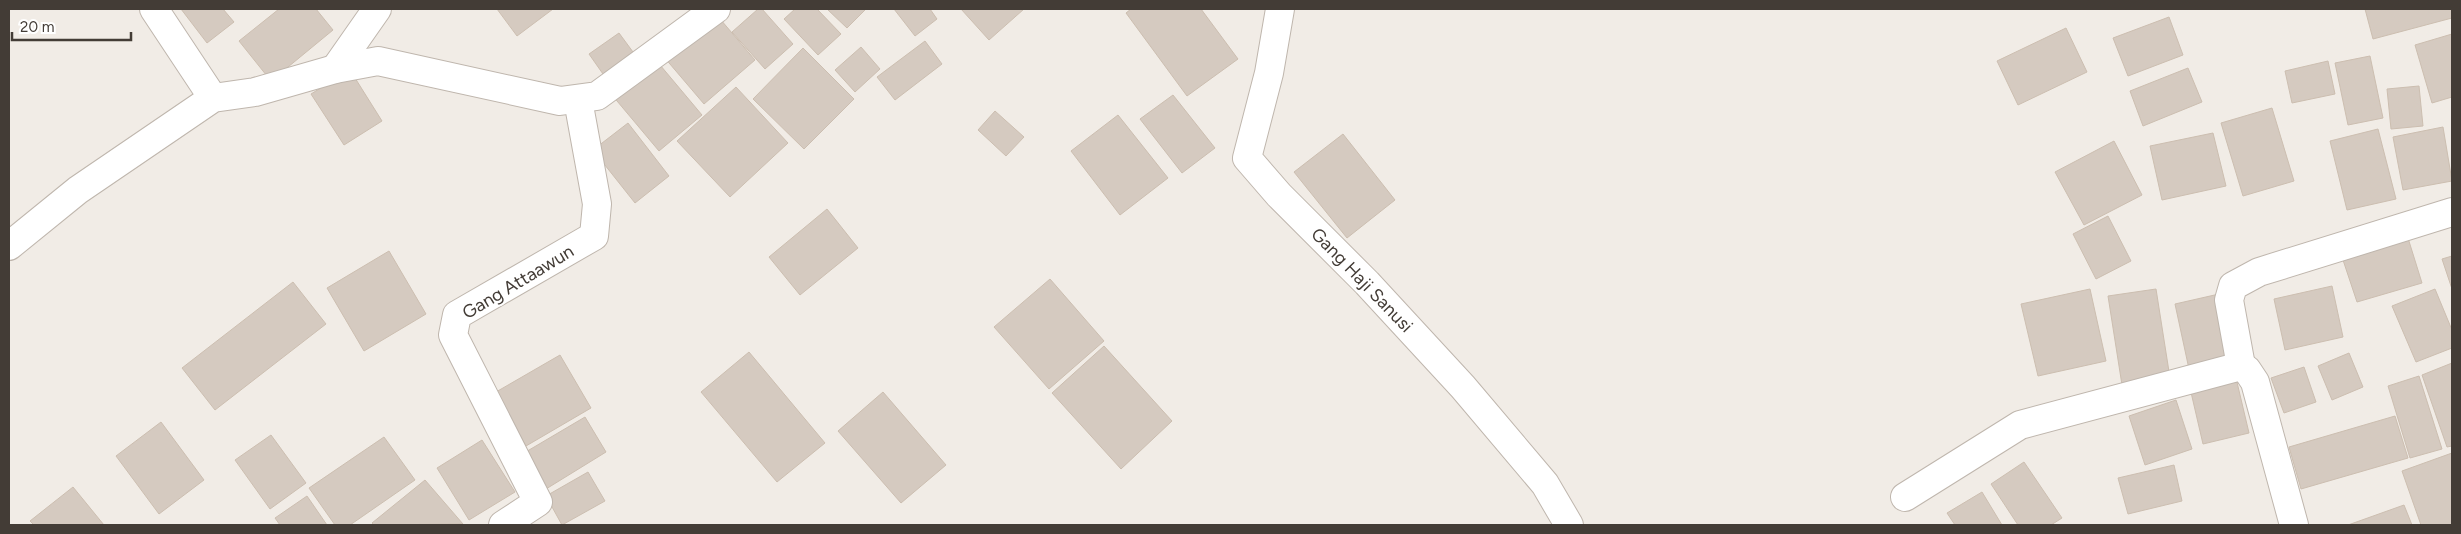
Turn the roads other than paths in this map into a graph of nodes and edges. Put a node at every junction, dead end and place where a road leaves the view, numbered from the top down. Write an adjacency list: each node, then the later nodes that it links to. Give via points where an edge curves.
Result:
1 (154, 9): 6 (street)
2 (377, 9): 5 (street)
3 (716, 9): 7 (street, via 597,96)
4 (1280, 9): 13 (street, Gang Haji Sanusi, via 1269,73 1247,158 1463,387 1545,484)
5 (335, 69): 6 (street, via 255,92); 7 (street, via 378,61 534,96 560,101)
6 (212, 98): 9 (street, via 78,190)
7 (578, 100): 12 (street, Gang Attaawun, via 597,204 594,236 457,315 453,335 538,502)
8 (2452, 212): 10 (street, via 2260,272 2233,286 2229,300)
9 (9, 246)
10 (2241, 366): 11 (street, via 2020,425); 14 (street, via 2255,382)
11 (1905, 497)
12 (503, 525)
13 (1569, 525)
14 (2294, 525)

